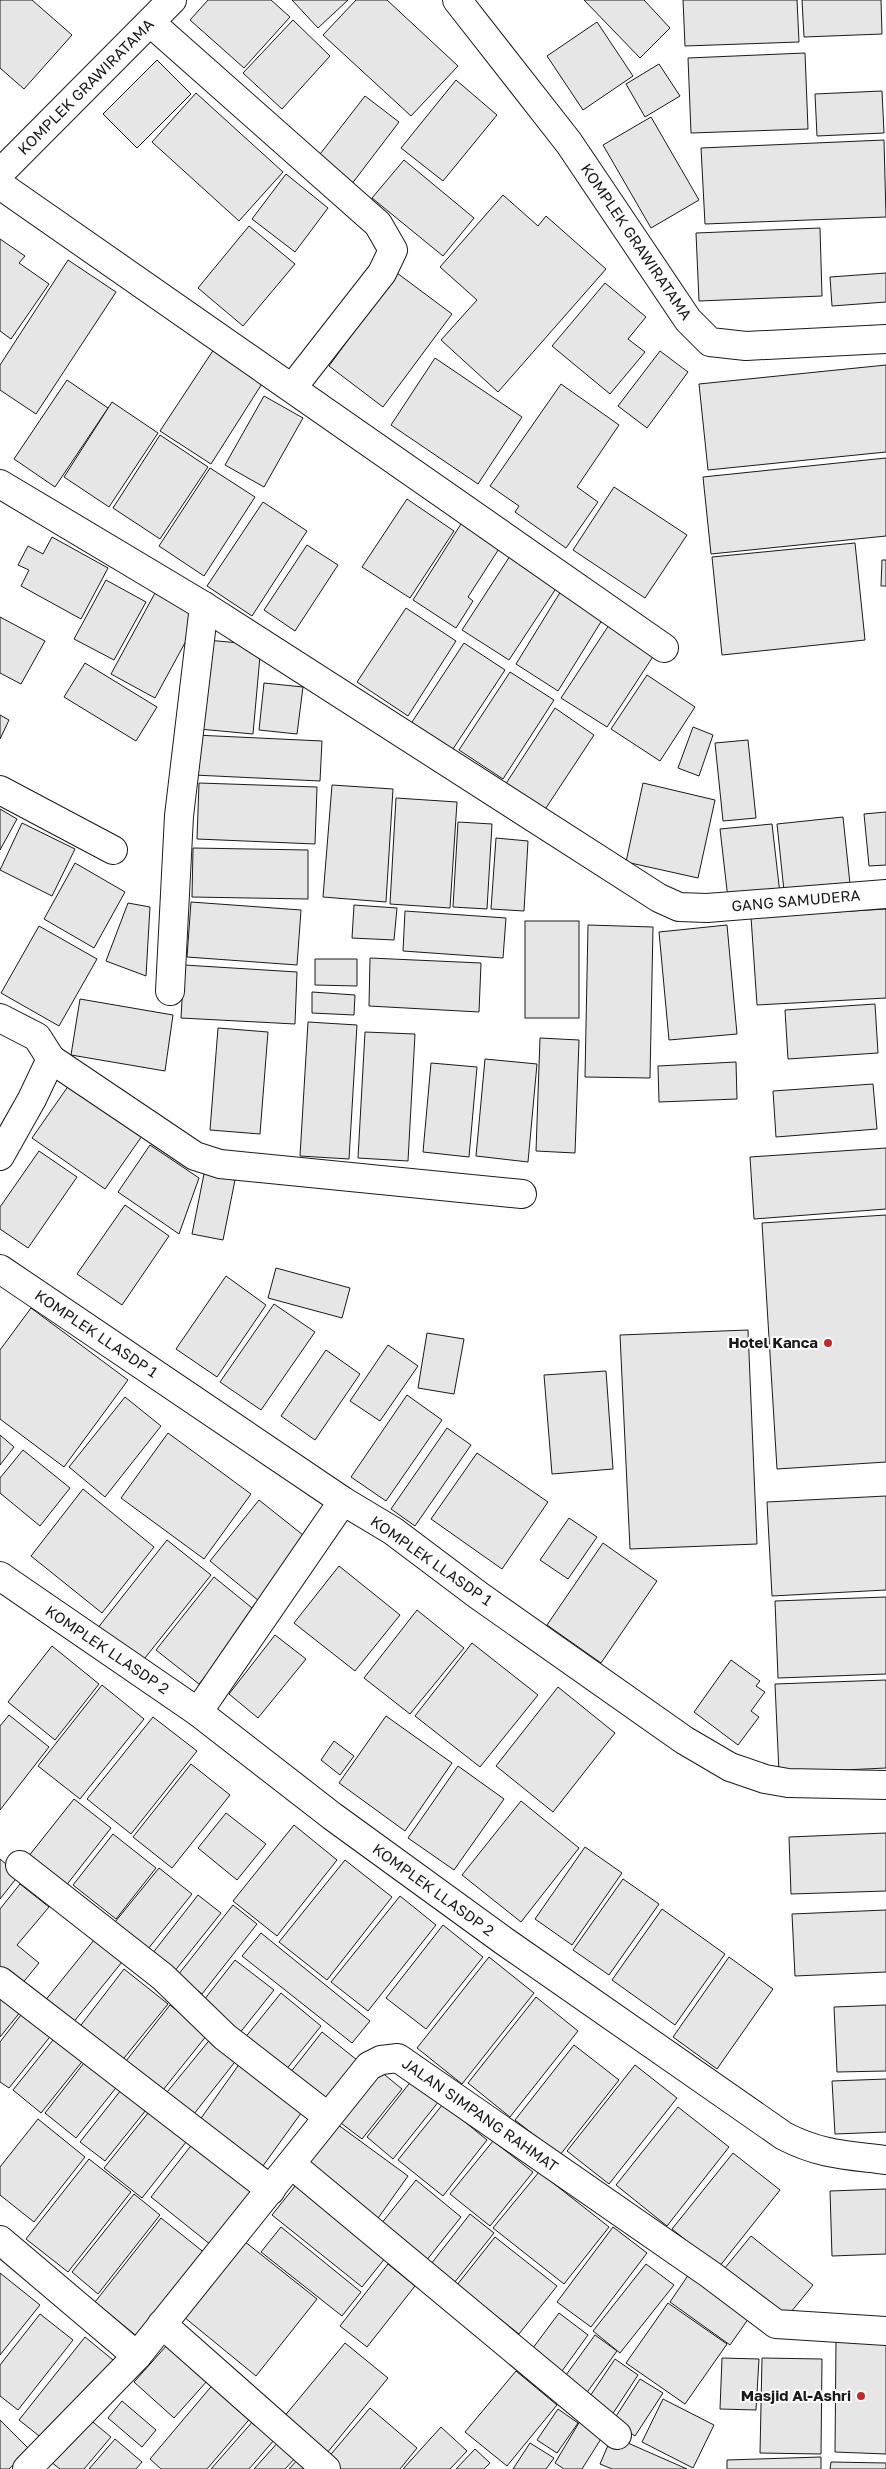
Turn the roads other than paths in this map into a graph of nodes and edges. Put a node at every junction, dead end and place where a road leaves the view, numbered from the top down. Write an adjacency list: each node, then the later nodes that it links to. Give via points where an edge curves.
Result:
1 (172, 0): 3 (street, KOMPLEK GRAWIRATAMA)
2 (458, 0): 6 (street, KOMPLEK GRAWIRATAMA, via 569,143 688,320 710,342 746,346)
3 (151, 23): 4 (street, KOMPLEK GRAWIRATAMA); 7 (street, via 378,224 393,250 382,273)
4 (0, 173)
5 (0, 185): 7 (street)
6 (886, 339)
7 (293, 387): 10 (street)
8 (0, 484): 9 (street, GANG SAMUDERA)
9 (204, 606): 13 (street, GANG SAMUDERA, via 652,894 679,907 707,908); 14 (street, via 178,816)
10 (664, 648)
11 (0, 790): 12 (street)
12 (113, 850)
13 (886, 894)
14 (170, 991)
15 (0, 1018): 16 (street, via 37,1037)
16 (51, 1059): 17 (street); 18 (street, via 195,1156 220,1164)
17 (0, 1156)
18 (522, 1194)
19 (0, 1269): 20 (street, KOMPLEK LLASDP 1)
20 (343, 1502): 22 (street); 23 (street, KOMPLEK LLASDP 1, via 393,1531 684,1740 730,1767 788,1783)
21 (0, 1576): 22 (street, KOMPLEK LLASDP 2)
22 (198, 1712): 27 (street, KOMPLEK LLASDP 2, via 332,1816 504,1942 784,2136 826,2153)
23 (886, 1785)
24 (20, 1865): 26 (street, via 163,1977 225,2037)
25 (0, 1981): 29 (street)
26 (327, 2116): 28 (street, JALAN SIMPANG RAHMAT); 32 (street, JALAN SIMPANG RAHMAT, via 369,2066 381,2060 398,2058 711,2275 776,2324)
27 (886, 2160)
28 (291, 2164): 29 (street, JALAN SIMPANG RAHMAT); 34 (street)
29 (271, 2190): 31 (street, JALAN SIMPANG RAHMAT)
30 (0, 2240): 33 (street)
31 (162, 2324): 33 (street, JALAN SIMPANG RAHMAT); 36 (street)
32 (886, 2330)
33 (137, 2356): 35 (street, JALAN SIMPANG RAHMAT)
34 (616, 2435)
35 (40, 2465)
36 (326, 2469)

